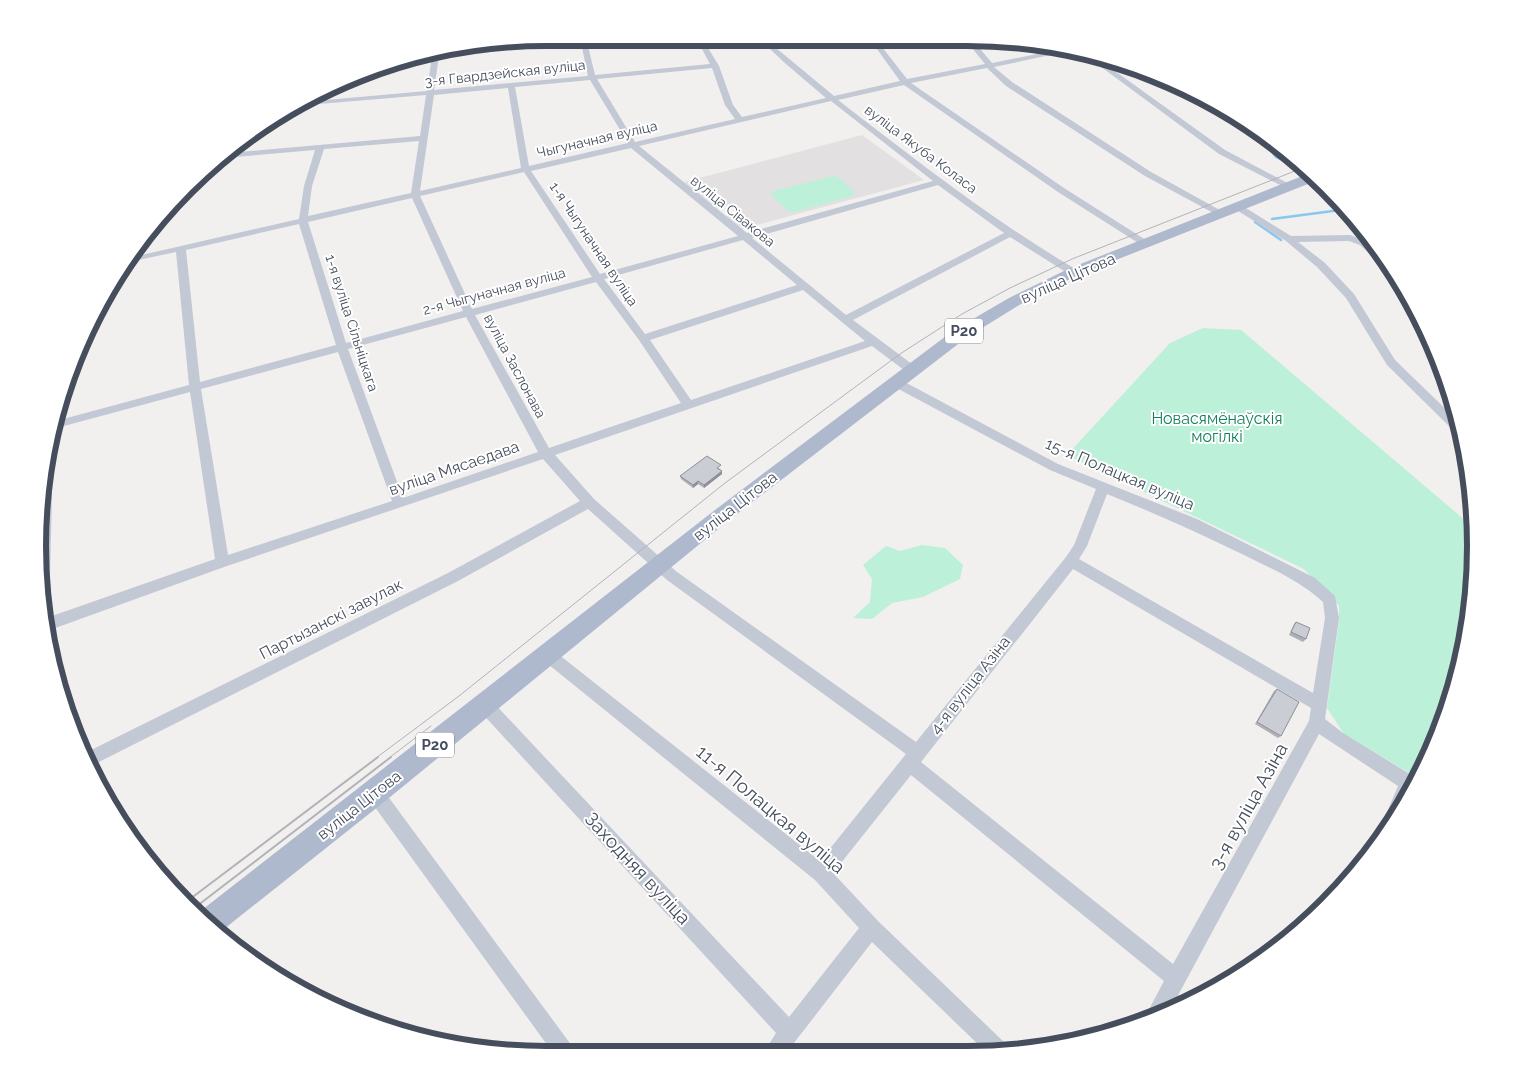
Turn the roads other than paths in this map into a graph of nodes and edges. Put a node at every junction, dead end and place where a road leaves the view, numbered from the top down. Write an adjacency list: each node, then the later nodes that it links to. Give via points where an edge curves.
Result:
1 (585, 46): 11 (street, вуліца Сівакова)
2 (703, 46): 10 (street)
3 (770, 46): 15 (street, вуліца Якуба Коласа)
4 (878, 46): 12 (street)
5 (974, 46): 8 (street)
6 (1046, 53): 8 (street, Чыгуначная вуліца)
7 (435, 59): 14 (street)
8 (989, 63): 12 (street, Чыгуначная вуліца); 28 (street, via 991,69 1009,84 1078,129 1148,174)
9 (1102, 65): 25 (street, via 1222,152)
10 (714, 66): 11 (street, 3-я Гвардзейская вуліца); 17 (street, via 729,106)
11 (592, 77): 13 (street, 3-я Гвардзейская вуліца); 19 (street, вуліца Сівакова)
12 (905, 82): 15 (street, Чыгуначная вуліца); 33 (street, via 1061,190)
13 (511, 85): 14 (street, 3-я Гвардзейская вуліца); 22 (street, 1-я Чыгуначная вуліца)
14 (430, 93): 16 (street, 3-я Гвардзейская вуліца); 18 (street)
15 (833, 99): 17 (street, Чыгуначная вуліца); 24 (street, вуліца Якуба Коласа)
16 (314, 104)
17 (740, 120): 19 (street, Чыгуначная вуліца)
18 (422, 138): 20 (street); 26 (street)
19 (633, 145): 22 (street, Чыгуначная вуліца); 31 (street, вуліца Сівакова)
20 (320, 149): 21 (street); 29 (street, 1-я вуліца Сільніцкага, via 308,186)
21 (235, 155)
22 (526, 169): 26 (street, Чыгуначная вуліца); 38 (street, 1-я Чыгуначная вуліца)
23 (1306, 179): 25 (main road, вуліца Цітова / Р20)
24 (940, 182): 30 (street, вуліца Якуба Коласа); 31 (street, 2-я Чыгуначная вуліца)
25 (1289, 186): 27 (main road, вуліца Цітова / Р20)
26 (415, 195): 29 (street, Чыгуначная вуліца); 40 (street, вуліца Заслонава)
27 (1238, 207): 28 (main road, вуліца Цітова / Р20); 32 (street)
28 (1222, 214): 33 (main road, вуліца Цітова / Р20)
29 (303, 222): 35 (street, Чыгуначная вуліца); 44 (street, 1-я вуліца Сільніцкага)
30 (1011, 233): 37 (street, вуліца Якуба Коласа); 41 (street)
31 (744, 236): 38 (street, 2-я Чыгуначная вуліца); 39 (street, вуліца Сівакова)
32 (1289, 239): 34 (street, via 1350,238); 49 (street, via 1321,265 1350,296 1391,362)
33 (1146, 244): 37 (main road, вуліца Цітова / Р20)
34 (1367, 248)
35 (181, 249): 36 (street, Чыгуначная вуліца); 47 (street)
36 (137, 258)
37 (1073, 272): 45 (main road, вуліца Цітова / Р20, via 979,322)
38 (598, 278): 40 (street, 2-я Чыгуначная вуліца); 42 (street, 1-я Чыгуначная вуліца)
39 (804, 286): 41 (street, вуліца Сівакова); 42 (street)
40 (469, 313): 44 (street, 2-я Чыгуначная вуліца); 51 (street, вуліца Заслонава)
41 (846, 319): 43 (street, вуліца Сівакова)
42 (643, 338): 48 (street, 1-я Чыгуначная вуліца)
43 (873, 342): 45 (street, вуліца Сівакова); 48 (street, вуліца Мясаедава)
44 (342, 347): 47 (street, 2-я Чыгуначная вуліца); 54 (street, 1-я вуліца Сільніцкага)
45 (912, 370): 46 (main road, вуліца Цітова / Р20)
46 (895, 382): 52 (street, 15-я Полацкая вуліца, via 1038,459); 57 (main road, вуліца Цітова / Р20)
47 (195, 386): 50 (street, 2-я Чыгуначная вуліца); 56 (street)
48 (688, 405): 51 (street, вуліца Мясаедава)
49 (1450, 419)
50 (62, 423)
51 (546, 454): 53 (street, вуліца Заслонава); 54 (street, вуліца Мясаедава)
52 (1104, 486): 55 (street, 4-я вуліца Азіна); 58 (street, 15-я Полацкая вуліца, via 1192,523 1265,559 1310,582)
53 (589, 502): 57 (street, вуліца Заслонава); 64 (street, Партызанскі завулак, via 453,577)
54 (399, 504): 56 (street, вуліца Мясаедава)
55 (1071, 561): 61 (street); 65 (street, 4-я вуліца Азіна)
56 (222, 562): 59 (street, вуліца Мясаедава)
57 (660, 566): 60 (main road, вуліца Цітова / Р20); 65 (street, вуліца Заслонава)
58 (1330, 600): 61 (street, 3-я вуліца Азіна, via 1332,618)
59 (53, 622)
60 (548, 655): 62 (main road, вуліца Цітова / Р20); 68 (street, 11-я Полацкая вуліца)
61 (1318, 704): 63 (street, 3-я вуліца Азіна)
62 (485, 705): 67 (main road, вуліца Цітова / Р20); 73 (street, Заходняя вуліца)
63 (1317, 722): 66 (street); 71 (street, 3-я вуліца Азіна)
64 (93, 757)
65 (913, 757): 68 (street, 4-я вуліца Азіна); 71 (street, вуліца Заслонава)
66 (1407, 782)
67 (375, 793): 69 (main road, вуліца Цітова / Р20); 75 (street)
68 (821, 874): 70 (street, 11-я Полацкая вуліца)
69 (213, 919)
70 (871, 928): 73 (street); 74 (street, 11-я Полацкая вуліца)
71 (1175, 978): 72 (street, 3-я вуліца Азіна)
72 (1160, 1007)
73 (789, 1032): 76 (street)
74 (993, 1045)
75 (560, 1046)
76 (778, 1046)

